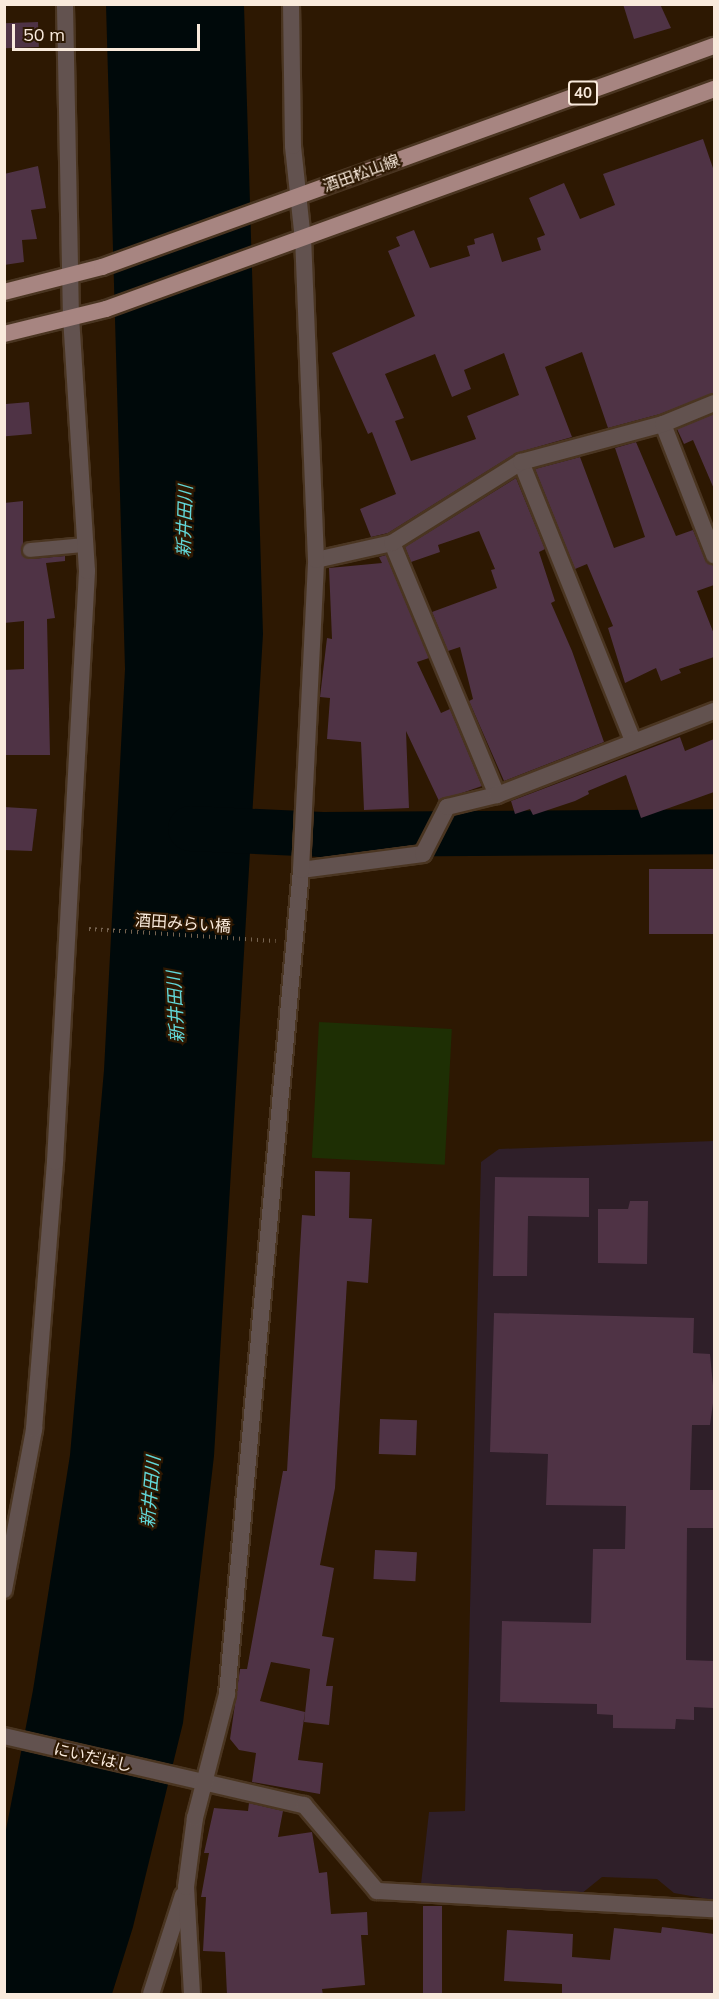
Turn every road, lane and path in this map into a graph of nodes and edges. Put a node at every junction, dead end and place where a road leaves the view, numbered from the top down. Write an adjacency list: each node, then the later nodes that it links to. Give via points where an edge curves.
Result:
1 (65, 4): 7 (street)
2 (291, 4): 5 (street, via 292,146)
3 (714, 46): 5 (main road, 酒田松山線 / 40)
4 (714, 89): 6 (main road, 40)
5 (298, 196): 6 (street); 7 (main road, 酒田松山線 / 40)
6 (303, 240): 9 (main road, 40); 18 (street)
7 (71, 277): 8 (main road, 酒田松山線 / 40); 9 (street)
8 (4, 292)
9 (71, 319): 10 (main road, 40); 15 (street)
10 (4, 334)
11 (714, 402): 12 (street)
12 (663, 424): 13 (street); 17 (street)
13 (521, 462): 14 (street); 20 (street)
14 (392, 543): 18 (street); 21 (street)
15 (84, 545): 16 (lane); 23 (street, via 87,571)
16 (30, 550)
17 (714, 555)
18 (316, 560): 22 (street)
19 (714, 711): 20 (street)
20 (633, 741): 21 (street)
21 (497, 795): 22 (street, via 447,807 423,854)
22 (301, 870): 24 (street)
23 (69, 928): 24 (path, 酒田みらい橋); 25 (street, via 34,1429)
24 (294, 942): 27 (street, via 227,1694)
25 (4, 1590)
26 (6, 1736): 27 (street, にいだはし)
27 (206, 1782): 28 (street, via 195,1818); 29 (street, にいだはし, via 304,1805 377,1890)
28 (186, 1887): 30 (street); 31 (street)
29 (714, 1909)
30 (151, 1995)
31 (192, 1995)

